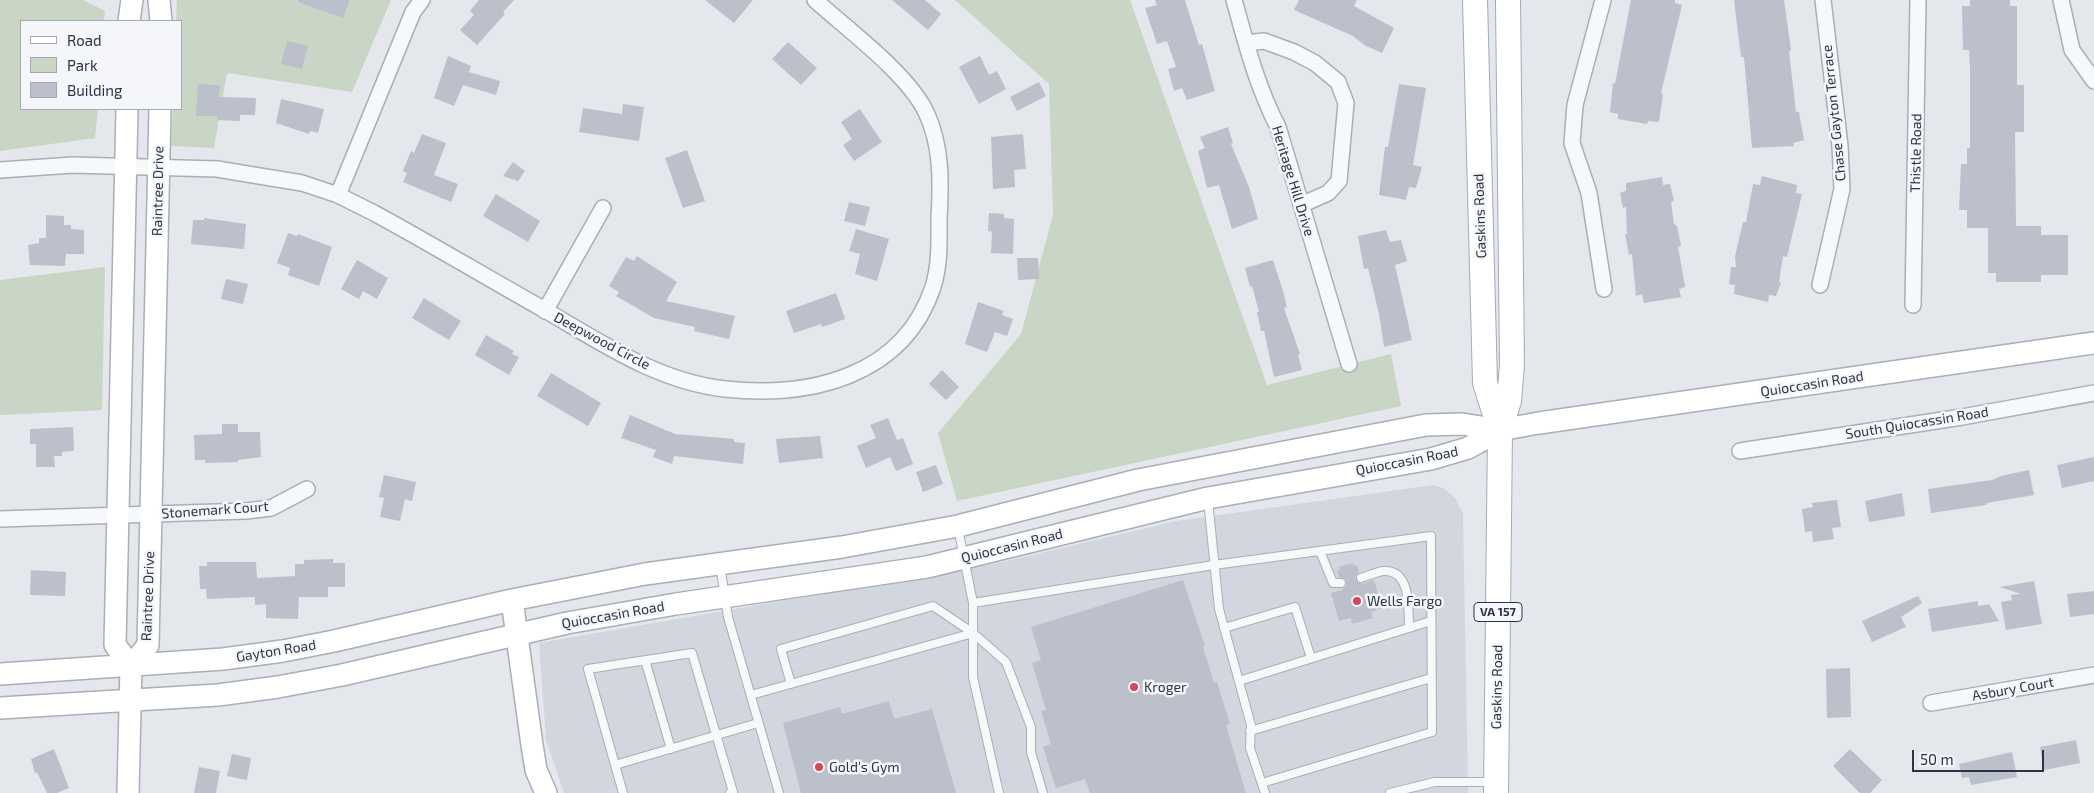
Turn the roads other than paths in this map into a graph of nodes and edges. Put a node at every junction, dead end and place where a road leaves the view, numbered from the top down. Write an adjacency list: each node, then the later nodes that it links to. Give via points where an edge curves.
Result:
1 (132, 0): 12 (main road)
2 (159, 0): 13 (main road)
3 (422, 0): 21 (street, via 413,12)
4 (815, 0): 27 (street, Deepwood Circle, via 891,68 919,100 938,147 938,261 933,287 917,323 904,338 875,364 836,381 765,391 725,389 689,383 637,363)
5 (1234, 0): 14 (street, Heritage Hill Drive)
6 (1476, 0): 31 (main road, Gaskins Road, via 1485,383)
7 (1508, 0): 31 (main road, Gaskins Road, via 1512,364 1509,402)
8 (1603, 0): 25 (street, via 1575,105 1572,143 1589,193)
9 (1823, 0): 24 (street, Chase Gayton Terrace, via 1842,189)
10 (1918, 0): 26 (street, Thistle Road)
11 (2061, 0): 15 (street, via 2072,50)
12 (129, 20)
13 (161, 20)
14 (1246, 43): 22 (street, Heritage Hill Drive, via 1278,127); 22 (street, via 1264,41 1315,63 1338,82 1346,103 1339,181 1328,193)
15 (2094, 81)
16 (128, 110): 18 (main road)
17 (160, 110): 19 (main road, Raintree Drive)
18 (126, 166): 19 (street, Deepwood Circle); 20 (street, Deepwood Circle, via 41,166); 36 (main road)
19 (158, 167): 21 (street, Deepwood Circle, via 255,173); 35 (main road, Raintree Drive)
20 (0, 170)
21 (338, 195): 27 (street, Deepwood Circle)
22 (1301, 205): 29 (street, Heritage Hill Drive)
23 (603, 208): 27 (street)
24 (1820, 285)
25 (1604, 289)
26 (1913, 306)
27 (545, 311)
28 (2094, 343): 31 (main road, Quioccasin Road, via 1571,417)
29 (1349, 364)
30 (2094, 393): 32 (street, South Quiocassin Road)
31 (1500, 430): 34 (main road, Quioccasin Road, via 1468,448 1431,458); 38 (main road, Quioccasin Road, via 1462,424 1426,425 1138,480); 71 (main road, Gaskins Road / VA 157)
32 (1740, 451)
33 (307, 489): 35 (street, Stonemark Court, via 271,508)
34 (1208, 498): 40 (main road, Quioccasin Road); 42 (lane)
35 (151, 514): 36 (street, Stonemark Court); 55 (main road, Raintree Drive, via 148,645)
36 (118, 515): 37 (street, Stonemark Court); 55 (main road, via 115,645)
37 (0, 519)
38 (958, 526): 40 (lane); 41 (main road, Quioccasin Road)
39 (1320, 551): 42 (lane); 44 (lane, via 1333,583); 48 (lane, via 1431,536)
40 (964, 558): 45 (main road, Quioccasin Road, via 859,579); 47 (lane)
41 (720, 564): 45 (lane); 46 (main road, Quioccasin Road, via 645,574)
42 (1214, 566): 47 (lane); 49 (lane)
43 (1361, 578): 50 (lane, via 1384,571 1398,576 1407,590)
44 (1341, 583)
45 (725, 596): 52 (main road, Quioccasin Road); 61 (lane)
46 (512, 600): 52 (main road); 55 (main road, Gayton Road, via 283,651)
47 (973, 604): 51 (lane)
48 (1431, 620): 50 (lane); 58 (lane)
49 (1224, 628): 53 (lane, via 1295,607); 59 (lane)
50 (1409, 628): 53 (lane)
51 (973, 633): 60 (lane); 60 (lane, via 933,606 781,649); 77 (lane, via 972,677); 78 (lane, via 1006,662 1031,727 1031,752)
52 (516, 635): 62 (main road, via 342,676 278,687 218,695); 73 (main road, via 536,770)
53 (1312, 658): 59 (lane)
54 (645, 660): 67 (lane, via 692,652); 68 (lane); 69 (lane, via 588,669)
55 (130, 666): 56 (main road, Gayton Road); 62 (main road)
56 (0, 674)
57 (2094, 675): 63 (street, Asbury Court)
58 (1431, 678): 66 (lane); 70 (lane, via 1432,732)
59 (1239, 681): 66 (lane)
60 (791, 684): 61 (lane)
61 (750, 695): 65 (lane)
62 (130, 700): 64 (main road); 72 (main road)
63 (1932, 703)
64 (0, 708)
65 (758, 722): 67 (lane); 76 (lane)
66 (1250, 731): 70 (lane, via 1250,748)
67 (716, 735): 68 (lane); 75 (lane, via 733,792)
68 (671, 748): 69 (lane)
69 (615, 765): 74 (lane)
70 (1262, 783): 79 (lane)
71 (1496, 788): 80 (lane, via 1435,782)
72 (128, 793)
73 (546, 793)
74 (623, 793)
75 (730, 793)
76 (779, 793)
77 (999, 793)
78 (1043, 793)
79 (1265, 793)
80 (1390, 793)

